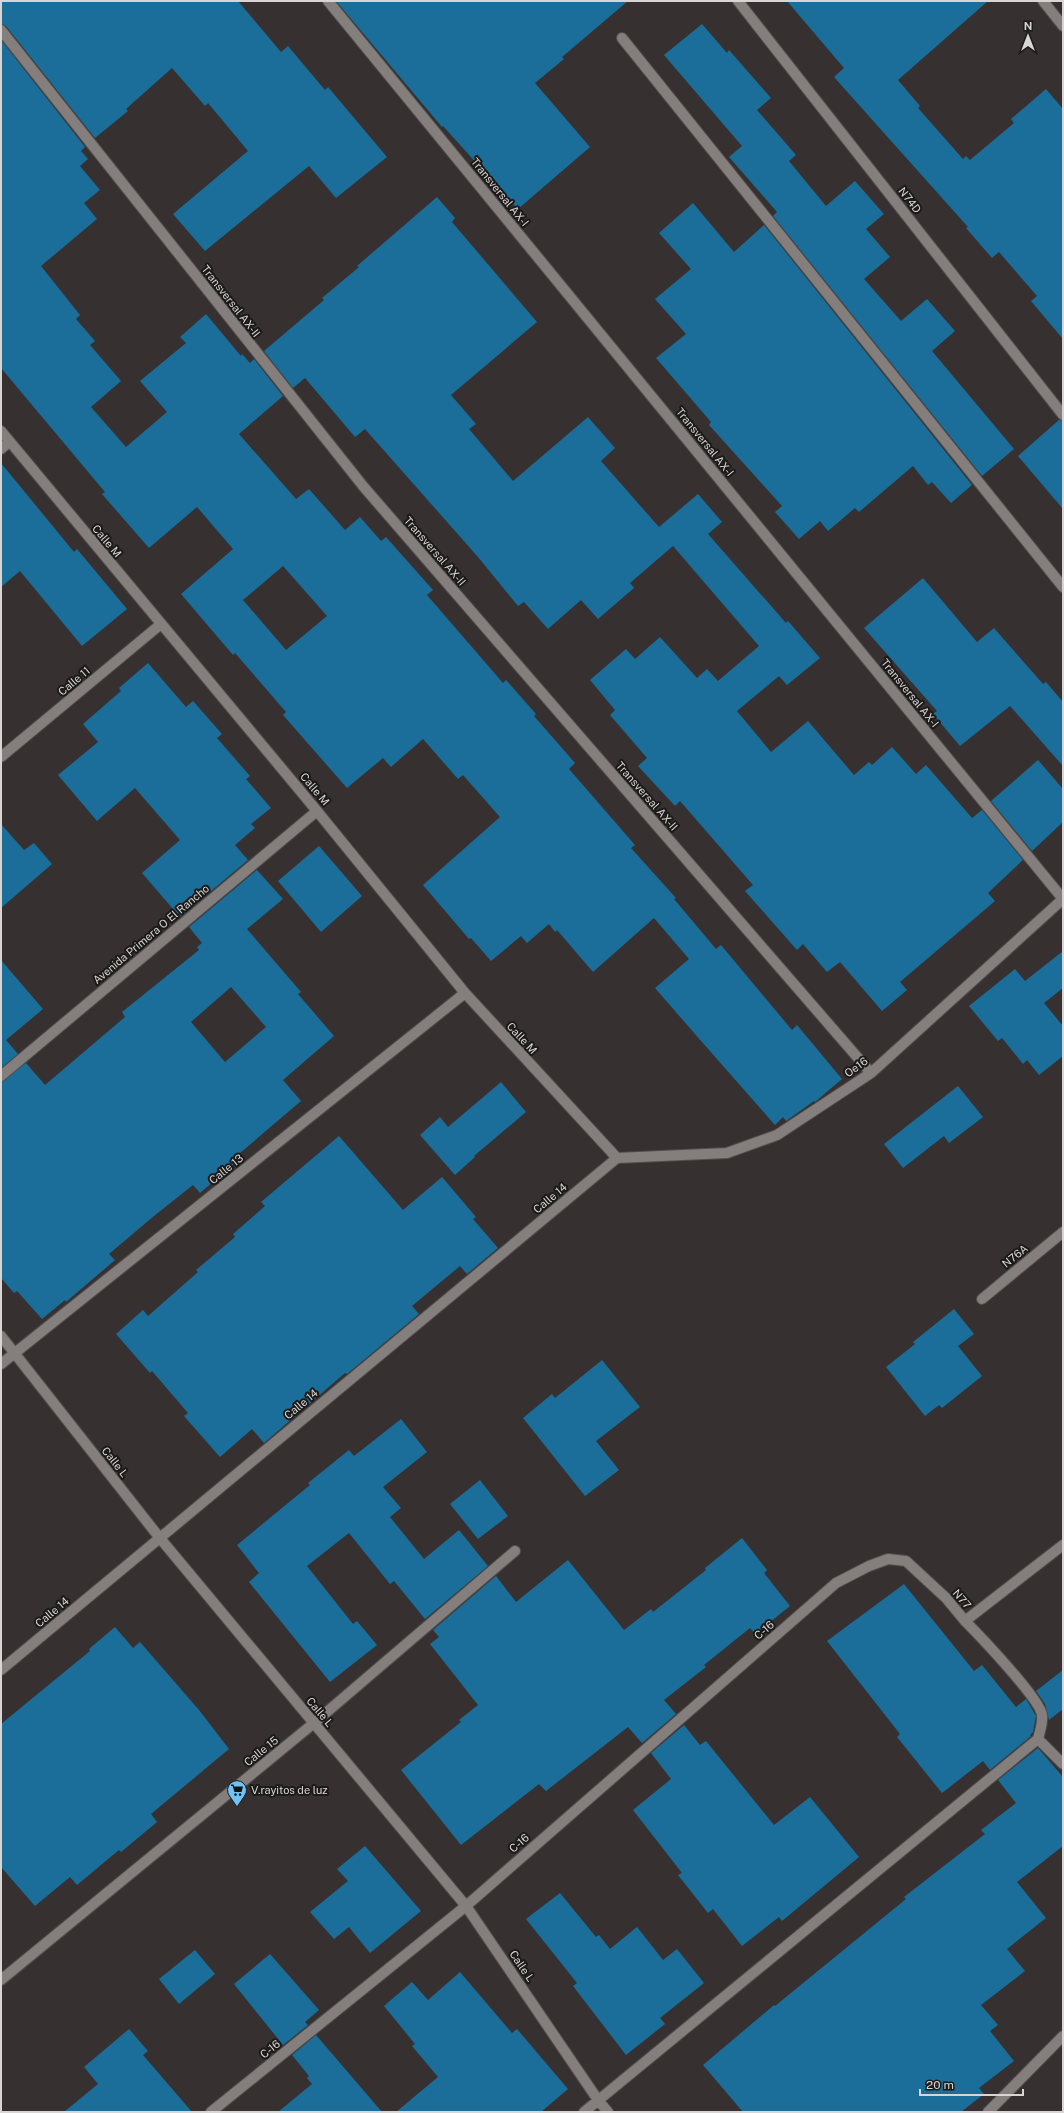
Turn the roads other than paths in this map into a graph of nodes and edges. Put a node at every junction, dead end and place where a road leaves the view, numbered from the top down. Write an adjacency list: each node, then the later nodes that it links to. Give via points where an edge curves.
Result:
1 (328, 1): 15 (street, Transversal AX-I)
2 (738, 1): 7 (street, N74D)
3 (1043, 1): 4 (street)
4 (1063, 26)
5 (1, 30): 17 (street, Transversal AX-II, via 363,486)
6 (622, 38): 11 (street)
7 (1063, 414)
8 (1, 431): 9 (street, Calle M)
9 (9, 442): 10 (street); 12 (street, Calle M)
10 (1, 449)
11 (1063, 588)
12 (161, 624): 13 (street, Calle 11); 14 (street, Calle M)
13 (1, 757)
14 (317, 811): 16 (street, Calle M); 18 (street, Avenida Primera O El Rancho)
15 (1063, 899): 17 (street, Oe16)
16 (465, 993): 19 (street, Calle M); 23 (street, Calle 13)
17 (871, 1073): 19 (street, Oe16, via 777,1135 727,1154)
18 (1, 1076)
19 (617, 1158): 25 (street, Calle 14)
20 (1063, 1232): 21 (street, N76A)
21 (982, 1299)
22 (1, 1336): 23 (street, Calle L)
23 (14, 1354): 24 (street, Calle 13); 25 (street, Calle L)
24 (1, 1364)
25 (159, 1537): 30 (street, Calle 14); 31 (street, Calle L)
26 (1063, 1545): 29 (street, N77)
27 (515, 1551): 31 (street, Calle 15)
28 (836, 1583): 29 (street, N77, via 888,1559 906,1561 946,1598); 34 (street, C-16)
29 (965, 1620): 32 (street, via 1035,1700 1042,1714)
30 (1, 1670)
31 (314, 1723): 34 (street, Calle L); 35 (street, Calle 15)
32 (1038, 1739): 33 (street); 37 (street)
33 (1063, 1764)
34 (466, 1906): 37 (street, Calle L); 38 (street, C-16)
35 (1, 1980)
36 (1063, 2036): 41 (street)
37 (598, 2100): 39 (street); 40 (street, Calle L)
38 (211, 2112)
39 (584, 2112)
40 (608, 2112)
41 (988, 2112)

